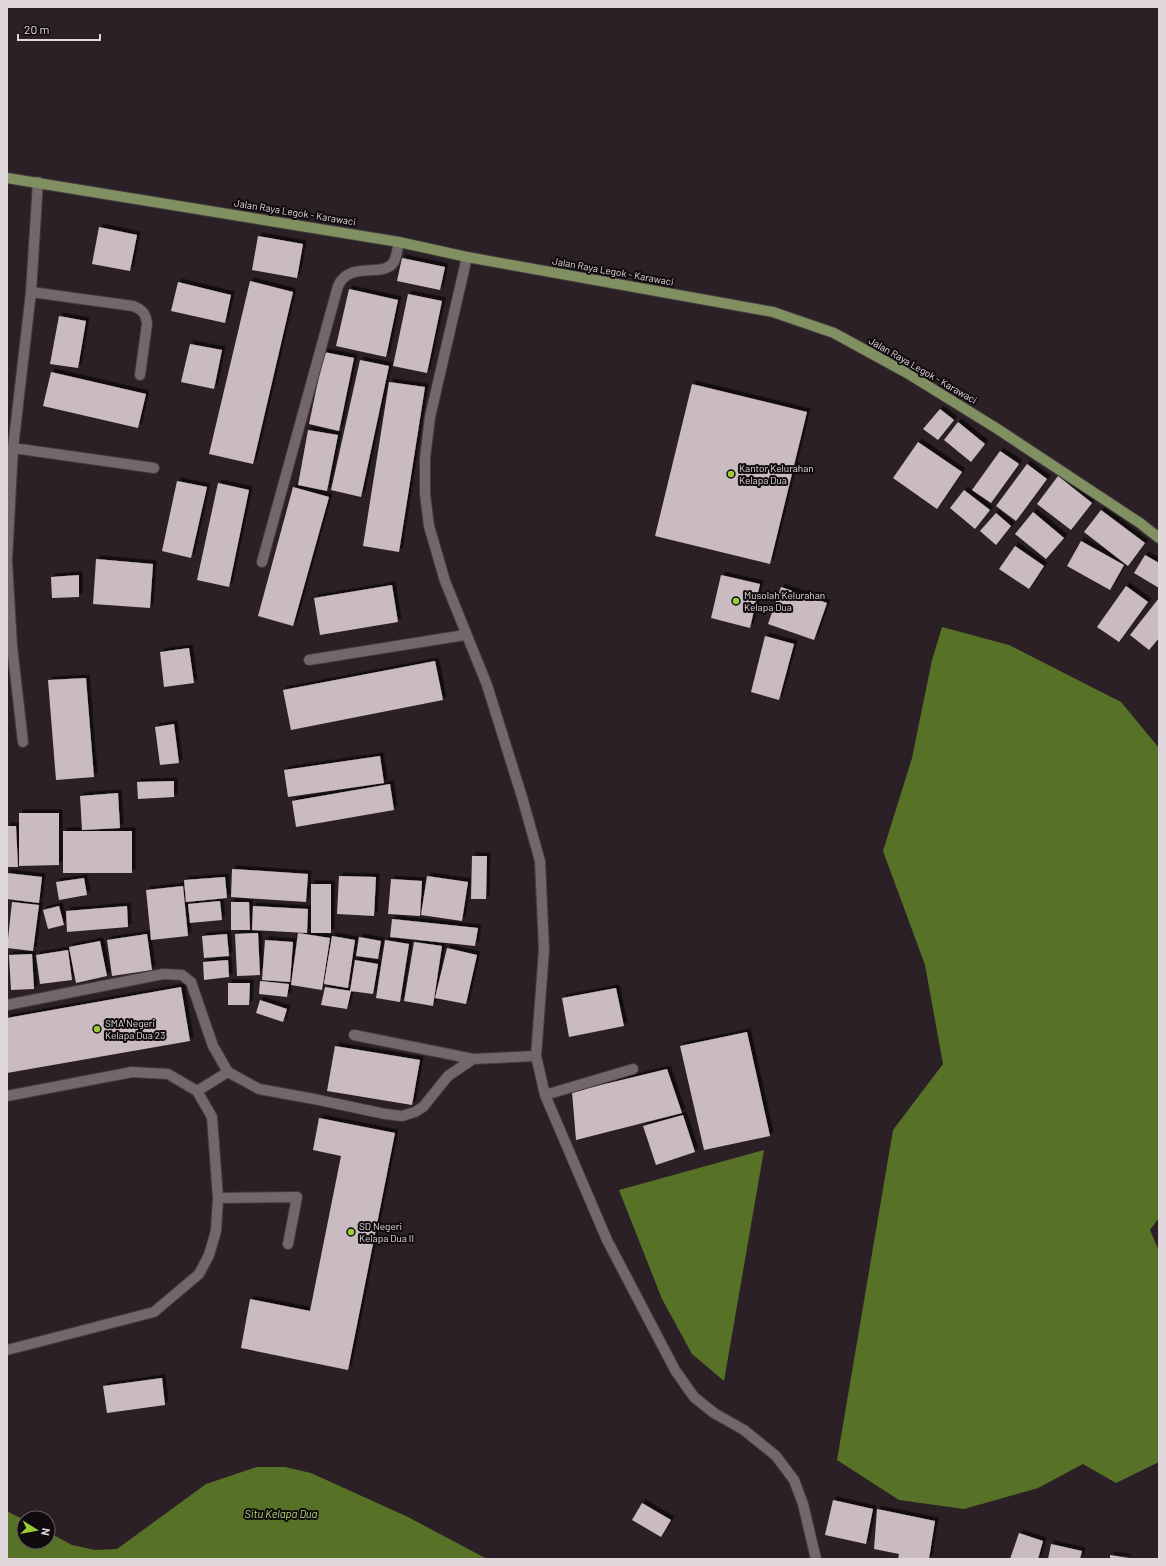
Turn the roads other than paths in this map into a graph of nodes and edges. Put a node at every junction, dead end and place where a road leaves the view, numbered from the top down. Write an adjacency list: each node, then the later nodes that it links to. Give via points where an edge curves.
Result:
1 (7, 178): 2 (main road, Jalan Raya Legok - Karawaci)
2 (38, 182): 3 (main road, Jalan Raya Legok - Karawaci); 5 (street)
3 (399, 242): 4 (main road, Jalan Raya Legok - Karawaci); 10 (street, via 395,260 389,267 346,275 338,286)
4 (467, 256): 9 (main road, Jalan Raya Legok - Karawaci, via 773,312 834,333 907,373 996,428); 11 (street, via 430,417 425,487 429,526 444,581)
5 (31, 292): 6 (street, via 133,306 142,310 147,324); 7 (street)
6 (140, 374)
7 (13, 448): 8 (street); 13 (street, via 8,561 12,646)
8 (154, 468)
9 (1159, 538)
10 (262, 562)
11 (465, 635): 12 (street); 16 (street, via 487,685 540,861 544,950)
12 (309, 660)
13 (23, 742)
14 (7, 1005): 19 (street, via 163,974 182,975 191,982 213,1046)
15 (354, 1034): 17 (street)
16 (536, 1056): 17 (street); 21 (street)
17 (473, 1059): 19 (street, via 448,1076 424,1107 402,1116 259,1090)
18 (633, 1069): 21 (street)
19 (228, 1072): 20 (street)
20 (197, 1091): 22 (street, via 168,1074 132,1072); 23 (street, via 212,1117)
21 (545, 1095): 26 (street, via 607,1240 675,1370 694,1397 714,1413 744,1430 776,1456 794,1480 803,1504)
22 (7, 1096)
23 (218, 1198): 24 (street, via 296,1197); 25 (street, via 216,1231 209,1255 199,1274 154,1312)
24 (288, 1244)
25 (7, 1350)
26 (816, 1559)

